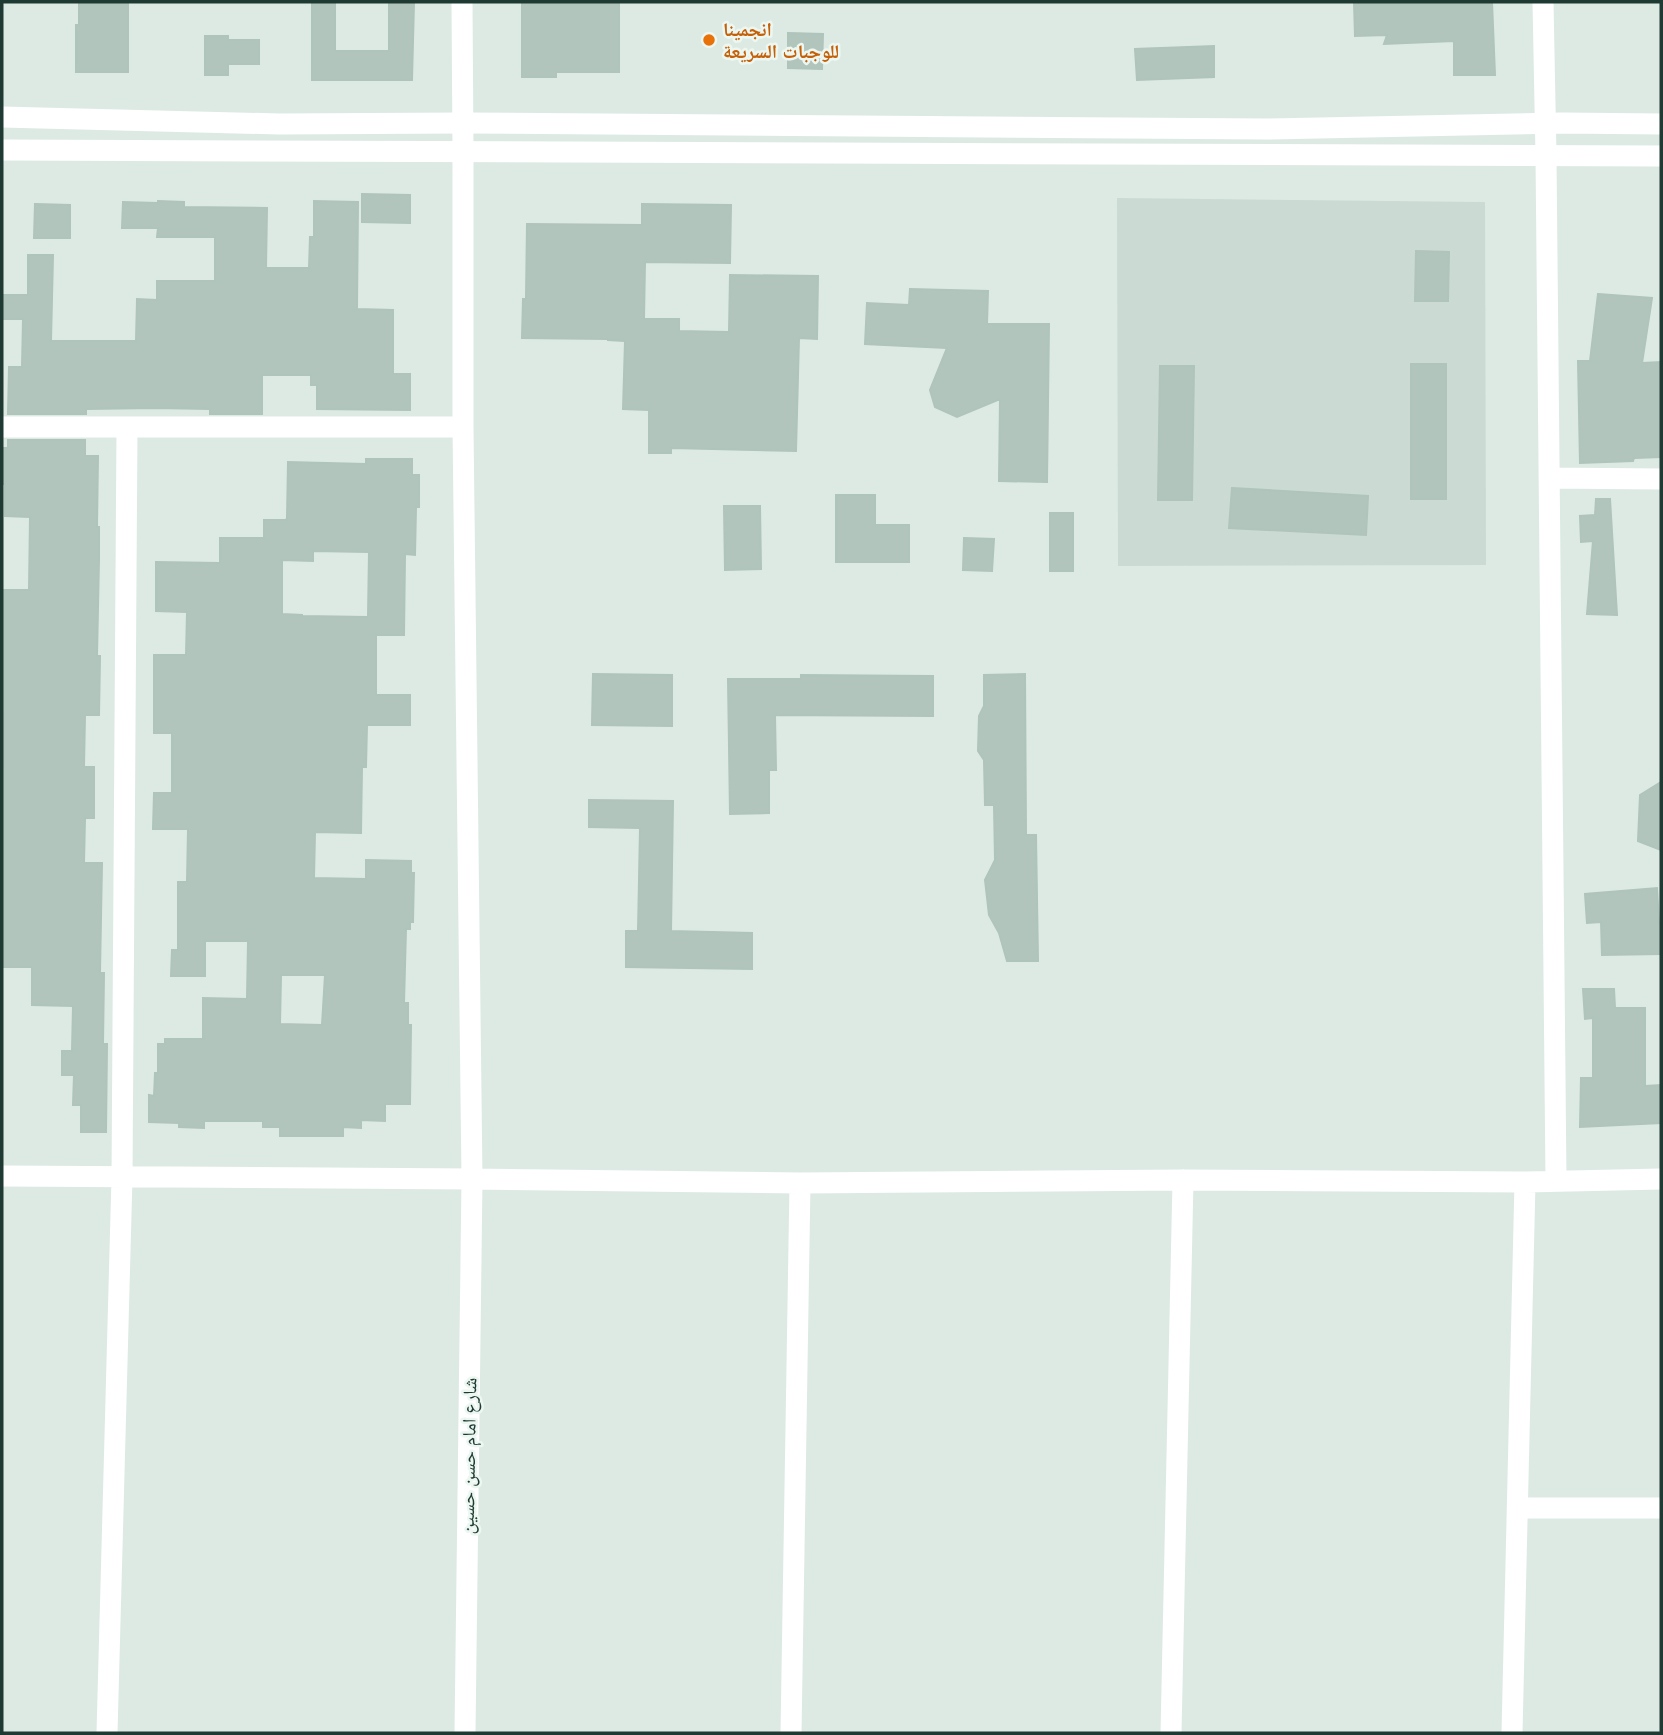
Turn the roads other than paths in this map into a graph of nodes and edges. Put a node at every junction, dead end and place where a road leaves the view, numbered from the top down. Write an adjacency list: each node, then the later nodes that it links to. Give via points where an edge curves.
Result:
1 (462, 2): 4 (street, شارع امام حسن حسين)
2 (1542, 2): 5 (street)
3 (2, 117): 4 (street)
4 (463, 123): 5 (street, via 1266,129); 8 (street, شارع امام حسن حسين)
5 (1545, 124): 6 (street); 9 (street)
6 (1661, 124)
7 (2, 150): 8 (street)
8 (463, 151): 9 (street); 13 (street, شارع امام حسن حسين)
9 (1546, 156): 10 (street); 14 (street)
10 (1661, 156)
11 (2, 427): 12 (street)
12 (127, 428): 13 (street); 17 (street)
13 (463, 428): 18 (street, شارع امام حسن حسين)
14 (1549, 478): 15 (street); 21 (street)
15 (1661, 479)
16 (2, 1176): 17 (street)
17 (122, 1177): 18 (street); 26 (street)
18 (472, 1179): 23 (street); 27 (street, شارع امام حسن حسين)
19 (1661, 1179): 21 (street)
20 (1183, 1180): 22 (street); 23 (street); 29 (street)
21 (1556, 1180): 22 (street)
22 (1525, 1182): 24 (street)
23 (800, 1183): 28 (street)
24 (1518, 1508): 25 (street); 30 (street)
25 (1661, 1508)
26 (107, 1733)
27 (465, 1733)
28 (791, 1733)
29 (1171, 1733)
30 (1512, 1733)

